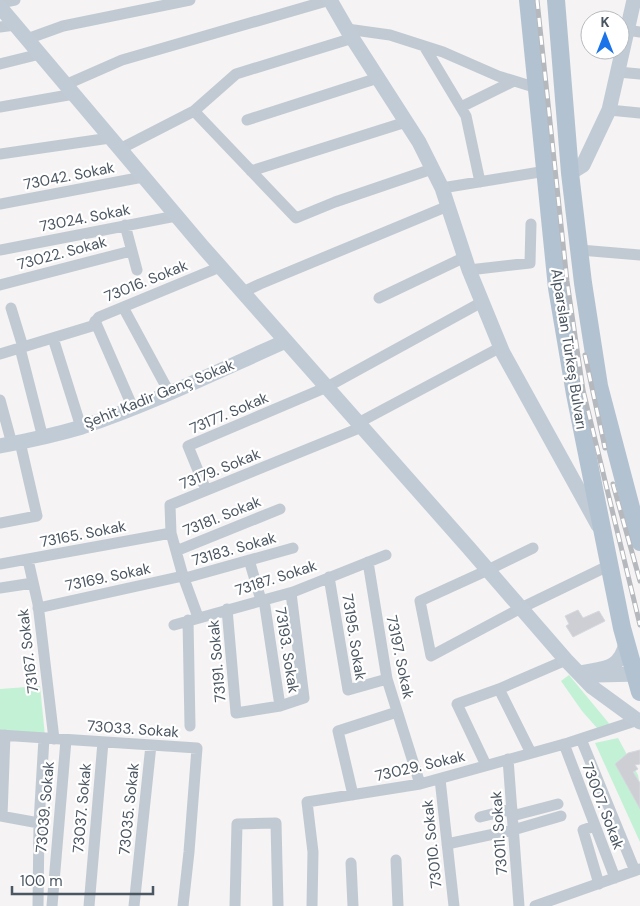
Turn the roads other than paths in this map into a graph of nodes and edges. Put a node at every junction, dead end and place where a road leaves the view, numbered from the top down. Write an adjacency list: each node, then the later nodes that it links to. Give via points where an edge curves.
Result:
1 (15, 0): 7 (street)
2 (190, 0): 12 (street, via 63,26)
3 (330, 0): 11 (main road); 21 (street, via 122,60)
4 (528, 0): 20 (main road, Alparslan Türkeş Bulvarı)
5 (556, 0): 34 (main road, Alparslan Türkeş Bulvarı)
6 (634, 0): 10 (main road)
7 (0, 4)
8 (0, 7): 9 (main road)
9 (7, 26): 12 (main road)
10 (634, 31): 16 (main road)
11 (350, 34): 13 (street, via 390,35); 18 (main road); 25 (street, via 236,74)
12 (27, 39): 14 (main road)
13 (424, 46): 19 (street); 23 (street)
14 (40, 54): 15 (street); 21 (main road)
15 (0, 64)
16 (618, 72): 17 (street); 24 (main road)
17 (640, 74)
18 (378, 78): 27 (street); 28 (main road)
19 (514, 81): 20 (street); 23 (street)
20 (538, 88): 32 (main road, Alparslan Türkeş Bulvarı)
21 (69, 90): 22 (street); 29 (main road)
22 (0, 107)
23 (461, 108): 36 (street, via 466,116)
24 (609, 110): 26 (street); 34 (main road, via 583,165)
25 (194, 111): 29 (street); 33 (street)
26 (640, 113)
27 (247, 120)
28 (406, 122): 31 (main road); 33 (street)
29 (115, 144): 30 (street); 35 (main road)
30 (0, 154)
31 (432, 168): 33 (street, via 296,218); 37 (main road)
32 (546, 170): 36 (street); 74 (main road, Alparslan Türkeş Bulvarı, via 557,288)
33 (251, 171)
34 (570, 173): 44 (main road, Alparslan Türkeş Bulvarı)
35 (143, 177): 38 (street, 73042. Sokak); 40 (main road)
36 (480, 182): 37 (street)
37 (442, 188): 39 (main road)
38 (0, 204)
39 (448, 206): 47 (main road); 51 (street)
40 (176, 216): 42 (street, 73024. Sokak); 48 (main road)
41 (531, 224): 47 (street, via 530,263)
42 (125, 226): 43 (street, 73024. Sokak); 45 (street)
43 (0, 250)
44 (580, 250): 46 (street); 75 (main road, Alparslan Türkeş Bulvarı, via 599,386)
45 (131, 251): 49 (street); 50 (street, 73022. Sokak)
46 (640, 255)
47 (467, 263): 52 (street); 53 (main road)
48 (220, 267): 51 (main road); 54 (street, 73016. Sokak)
49 (137, 270)
50 (0, 285)
51 (243, 292): 58 (main road)
52 (379, 298)
53 (482, 302): 60 (main road); 62 (street)
54 (123, 307): 56 (street, 73016. Sokak, via 99,316); 63 (street)
55 (12, 308): 59 (street)
56 (96, 321): 57 (street, 73016. Sokak, via 92,326); 65 (street)
57 (53, 338): 59 (street, 73016. Sokak); 67 (street)
58 (286, 341): 62 (main road); 63 (main road, Şehit Kadir Genç Sokak)
59 (21, 347): 61 (street, 73016. Sokak); 68 (street)
60 (501, 347): 66 (street, 73179. Sokak); 74 (main road)
61 (0, 354)
62 (327, 388): 66 (main road); 70 (street, 73177. Sokak, via 188,446)
63 (169, 392): 65 (main road, Şehit Kadir Genç Sokak)
64 (0, 400): 69 (street)
65 (132, 408): 67 (main road, Şehit Kadir Genç Sokak)
66 (360, 425): 70 (street, 73179. Sokak); 85 (main road)
67 (81, 427): 68 (main road, Şehit Kadir Genç Sokak)
68 (43, 438): 69 (main road, Şehit Kadir Genç Sokak)
69 (10, 444): 72 (street, via 37,516)
70 (206, 490): 73 (street, 73179. Sokak, via 170,505)
71 (280, 509): 78 (street, 73181. Sokak)
72 (0, 523)
73 (170, 533): 78 (street, 73179. Sokak); 80 (street, 73165. Sokak)
74 (603, 534): 84 (main road, Alparslan Türkeş Bulvarı)
75 (640, 542)
76 (293, 548): 81 (street, 73183. Sokak)
77 (533, 548): 85 (street)
78 (176, 551): 86 (street, 73179. Sokak)
79 (386, 555): 82 (street, 73187. Sokak)
80 (28, 560): 83 (street, 73165. Sokak); 88 (street, 73167. Sokak)
81 (250, 560): 86 (street, 73183. Sokak, via 190,577); 91 (street, 73193. Sokak)
82 (368, 562): 87 (street, 73187. Sokak); 101 (street, 73197. Sokak)
83 (0, 564)
84 (610, 565): 93 (street); 97 (main road, Alparslan Türkeş Bulvarı)
85 (488, 570): 93 (main road); 93 (street, via 420,601 431,656)
86 (183, 576): 92 (street, 73169. Sokak); 95 (street, 73179. Sokak)
87 (329, 577): 90 (street, 73187. Sokak); 101 (street, 73195. Sokak, via 348,690)
88 (33, 582): 89 (street); 92 (street, 73167. Sokak)
89 (0, 588)
90 (291, 593): 91 (street, 73187. Sokak); 104 (street, 73191. Sokak, via 304,698)
91 (262, 600): 94 (street, 73187. Sokak); 104 (street, 73193. Sokak)
92 (38, 608): 109 (street, 73167. Sokak)
93 (521, 608): 98 (main road)
94 (227, 609): 95 (street, 73187. Sokak); 104 (street, 73191. Sokak, via 236,713)
95 (193, 618): 96 (street, 73187. Sokak); 107 (street, 73179. Sokak)
96 (174, 624)
97 (626, 643): 99 (main road, via 624,654 616,663 602,670); 100 (main road, Alparslan Türkeş Bulvarı)
98 (566, 660): 99 (main road); 102 (street)
99 (580, 673): 100 (main road, via 590,676); 106 (main road, via 592,687)
100 (637, 674): 103 (main road, Alparslan Türkeş Bulvarı)
101 (387, 679): 105 (street, 73197. Sokak)
102 (499, 689): 115 (street); 117 (street, via 457,704)
103 (640, 692)
104 (280, 706)
105 (397, 712): 119 (street, 73197. Sokak); 120 (street, via 338,731)
106 (639, 721): 110 (street, 73029. Sokak)
107 (190, 726)
108 (2, 735): 109 (street, 73033. Sokak); 123 (street)
109 (49, 738): 111 (street, 73033. Sokak); 126 (street, 73167. Sokak)
110 (581, 739): 113 (street, 73029. Sokak); 132 (street)
111 (66, 740): 112 (street, 73033. Sokak); 136 (street, 73039. Sokak)
112 (103, 742): 114 (street, 73033. Sokak); 137 (street, 73037. Sokak)
113 (564, 744): 115 (street, 73029. Sokak); 127 (street, 73007. Sokak)
114 (151, 745): 138 (street, 73035. Sokak); 139 (street, 73033. Sokak, via 196,748)
115 (530, 753): 116 (street, 73029. Sokak)
116 (508, 759): 117 (street, 73029. Sokak); 122 (street, 73011. Sokak)
117 (486, 765): 118 (street, 73029. Sokak)
118 (440, 779): 119 (street, 73029. Sokak); 129 (street, 73010. Sokak)
119 (420, 784): 120 (street, 73029. Sokak)
120 (353, 795): 142 (street, 73029. Sokak, via 307,802 313,852)
121 (558, 804): 122 (street)
122 (512, 813): 125 (street); 128 (street, 73011. Sokak)
123 (1, 816): 126 (street)
124 (561, 816): 128 (street)
125 (480, 817)
126 (39, 823): 135 (street, 73167. Sokak)
127 (595, 826): 133 (street, 73007. Sokak); 134 (street, via 583,830)
128 (513, 830): 129 (street); 146 (street, 73011. Sokak)
129 (447, 844): 145 (street, 73010. Sokak)
130 (396, 860): 144 (street)
131 (351, 863): 143 (street)
132 (638, 870): 133 (street)
133 (615, 878): 134 (street)
134 (599, 884): 147 (street)
135 (38, 906)
136 (52, 906)
137 (89, 906)
138 (134, 906)
139 (183, 906)
140 (235, 906): 141 (street, via 237,824 276,823)
141 (278, 906)
142 (312, 906)
143 (353, 906)
144 (398, 906)
145 (454, 906)
146 (519, 906)
147 (535, 906)

